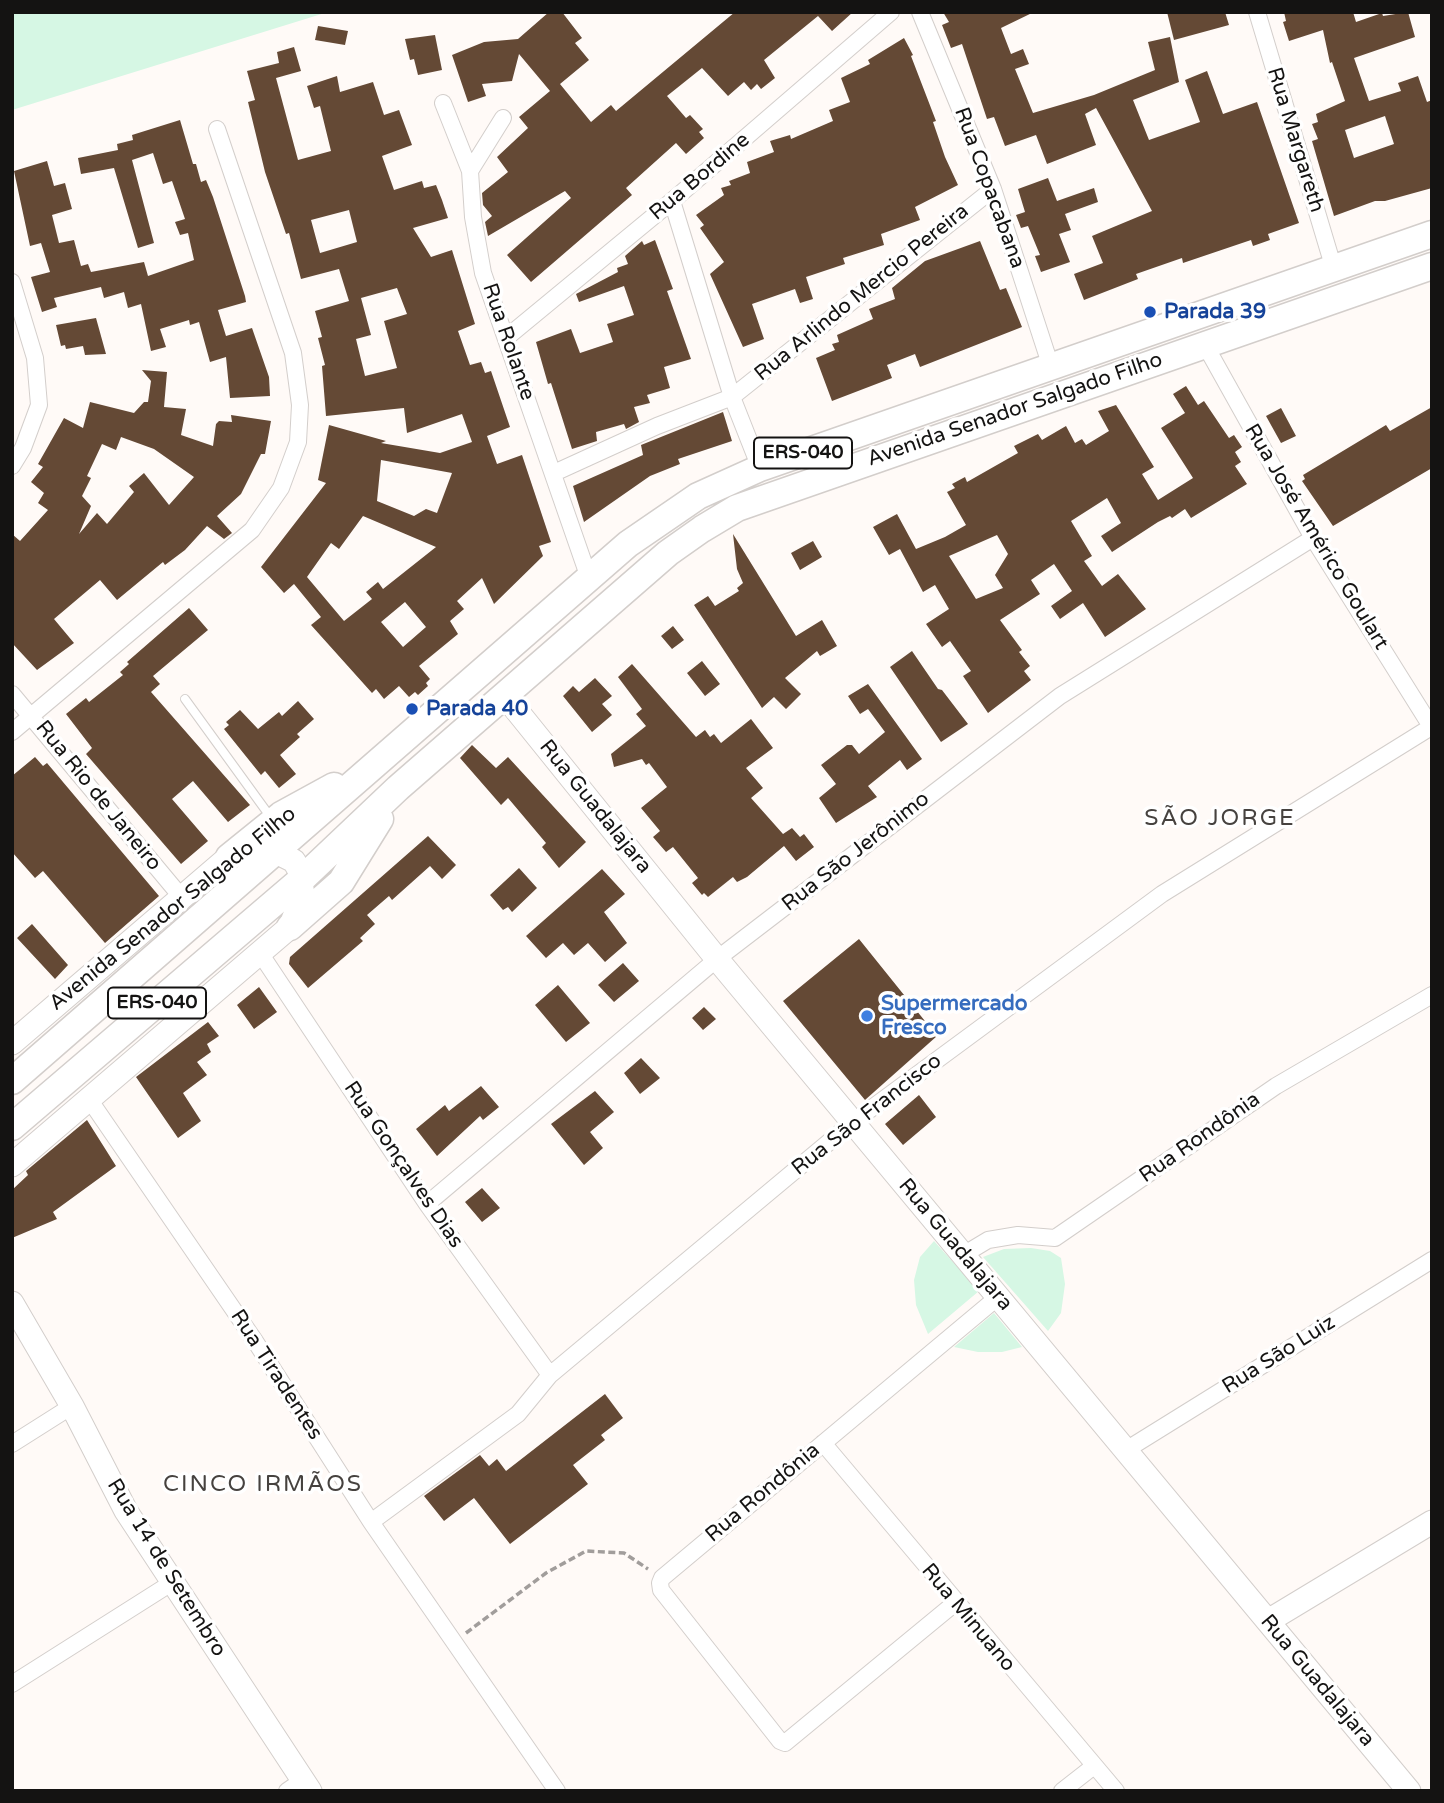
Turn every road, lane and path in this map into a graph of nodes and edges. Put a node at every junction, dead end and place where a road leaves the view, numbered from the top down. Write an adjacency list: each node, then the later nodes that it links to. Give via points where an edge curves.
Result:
1 (891, 12): 9 (street, Rua Bordine)
2 (920, 12): 8 (street, Rua Copacabana)
3 (1257, 12): 12 (street, Rua Margareth)
4 (443, 103): 7 (street, Rua Rolante)
5 (503, 118): 7 (street)
6 (217, 129): 26 (street, via 293,353 300,405 298,442 281,488 252,530)
7 (470, 171): 14 (street, Rua Rolante, via 483,272)
8 (993, 189): 16 (street, Rua Copacabana); 17 (street, Rua Arlindo Mercio Pereira)
9 (672, 201): 14 (street, Rua Bordine); 17 (street)
10 (1432, 234): 12 (main road, Avenida Senador Salgado Filho / ERS-040)
11 (1432, 266): 15 (main road, Avenida Senador Salgado Filho / ERS-040)
12 (1334, 269): 16 (main road, Avenida Senador Salgado Filho / ERS-040)
13 (12, 282): 18 (street, via 35,358 39,405)
14 (506, 338): 20 (street, Rua Rolante)
15 (1204, 343): 21 (street, Rua José Américo Goulart); 24 (main road, Avenida Senador Salgado Filho / ERS-040, via 737,508 668,553)
16 (1051, 367): 19 (main road, Avenida Senador Salgado Filho / ERS-040)
17 (732, 397): 19 (street); 20 (street, Rua Arlindo Mercio Pereira)
18 (12, 466)
19 (760, 468): 22 (main road, Avenida Senador Salgado Filho / ERS-040, via 665,516)
20 (554, 473): 22 (street, Rua Rolante)
21 (1313, 538): 27 (street, Rua José Américo Goulart); 38 (street, Rua São Jerônimo, via 1060,696)
22 (589, 578): 29 (main road, Avenida Senador Salgado Filho / ERS-040)
23 (12, 694): 26 (street, Rua Rio de Janeiro)
24 (505, 696): 30 (main road, Avenida Senador Salgado Filho / ERS-040); 38 (street, Rua Guadalajara)
25 (185, 699): 31 (lane)
26 (32, 715): 28 (street); 35 (street, Rua Rio de Janeiro)
27 (1431, 727): 43 (street, Rua São Francisco, via 1162,894)
28 (12, 732)
29 (376, 763): 31 (main road, Avenida Senador Salgado Filho); 32 (main road, Avenida Senador Salgado Filho / ERS-040)
30 (398, 788): 34 (main road, Avenida Senador Salgado Filho / ERS-040); 36 (main road, Avenida Senador Salgado Filho, via 341,882)
31 (274, 821): 33 (main road, Avenida Senador Salgado Filho)
32 (277, 851): 33 (street, via 251,848); 34 (street, via 294,861); 41 (main road, Avenida Senador Salgado Filho / ERS-040)
33 (229, 858): 35 (street, Avenida Senador Salgado Filho)
34 (302, 879): 36 (street, via 303,895); 44 (main road, Avenida Senador Salgado Filho / ERS-040)
35 (183, 899): 40 (street, Avenida Senador Salgado Filho)
36 (290, 927): 37 (street, Avenida Senador Salgado Filho)
37 (260, 953): 42 (street, Avenida Senador Salgado Filho); 46 (street, Rua Gonçalves Dias)
38 (717, 959): 43 (street, Rua Guadalajara); 46 (street, Rua São Jerônimo)
39 (1432, 995): 47 (street, Rua Rondônia, via 1276,1086 1055,1238 988,1240)
40 (12, 1043)
41 (12, 1081)
42 (89, 1099): 45 (street, Avenida Senador Salgado Filho); 56 (street, Rua Tiradentes)
43 (853, 1122): 47 (street, Rua Guadalajara); 51 (street, Rua São Francisco)
44 (12, 1127)
45 (12, 1165)
46 (427, 1204): 51 (street, Rua Gonçalves Dias)
47 (963, 1255): 49 (street, Rua Guadalajara)
48 (1432, 1260): 55 (street, Rua São Luiz)
49 (998, 1297): 53 (street, Rua Rondônia); 55 (street, Rua Guadalajara)
50 (12, 1303): 52 (street, Rua 14 de Setembro)
51 (551, 1375): 56 (street, Rua São Francisco, via 518,1414)
52 (72, 1406): 54 (street); 59 (street, Rua 14 de Setembro, via 126,1511)
53 (822, 1443): 58 (street, Rua Rondônia); 60 (street, Rua Minuano)
54 (12, 1444)
55 (1125, 1450): 61 (street, Rua Guadalajara)
56 (372, 1522): 62 (street, Rua Tiradentes)
57 (1432, 1522): 61 (street)
58 (661, 1580): 60 (street, via 687,1622 785,1743); 62 (path, via 624,1553 586,1551 545,1573)
59 (173, 1582): 63 (street); 65 (street, Rua 14 de Setembro)
60 (955, 1603): 64 (street, Rua Minuano)
61 (1268, 1621): 66 (street, Rua Guadalajara)
62 (454, 1641): 67 (street, Rua Tiradentes)
63 (12, 1684)
64 (1094, 1766): 68 (street); 69 (street, Rua Minuano)
65 (300, 1787)
66 (1401, 1788)
67 (557, 1791)
68 (1062, 1791)
69 (1116, 1791)

